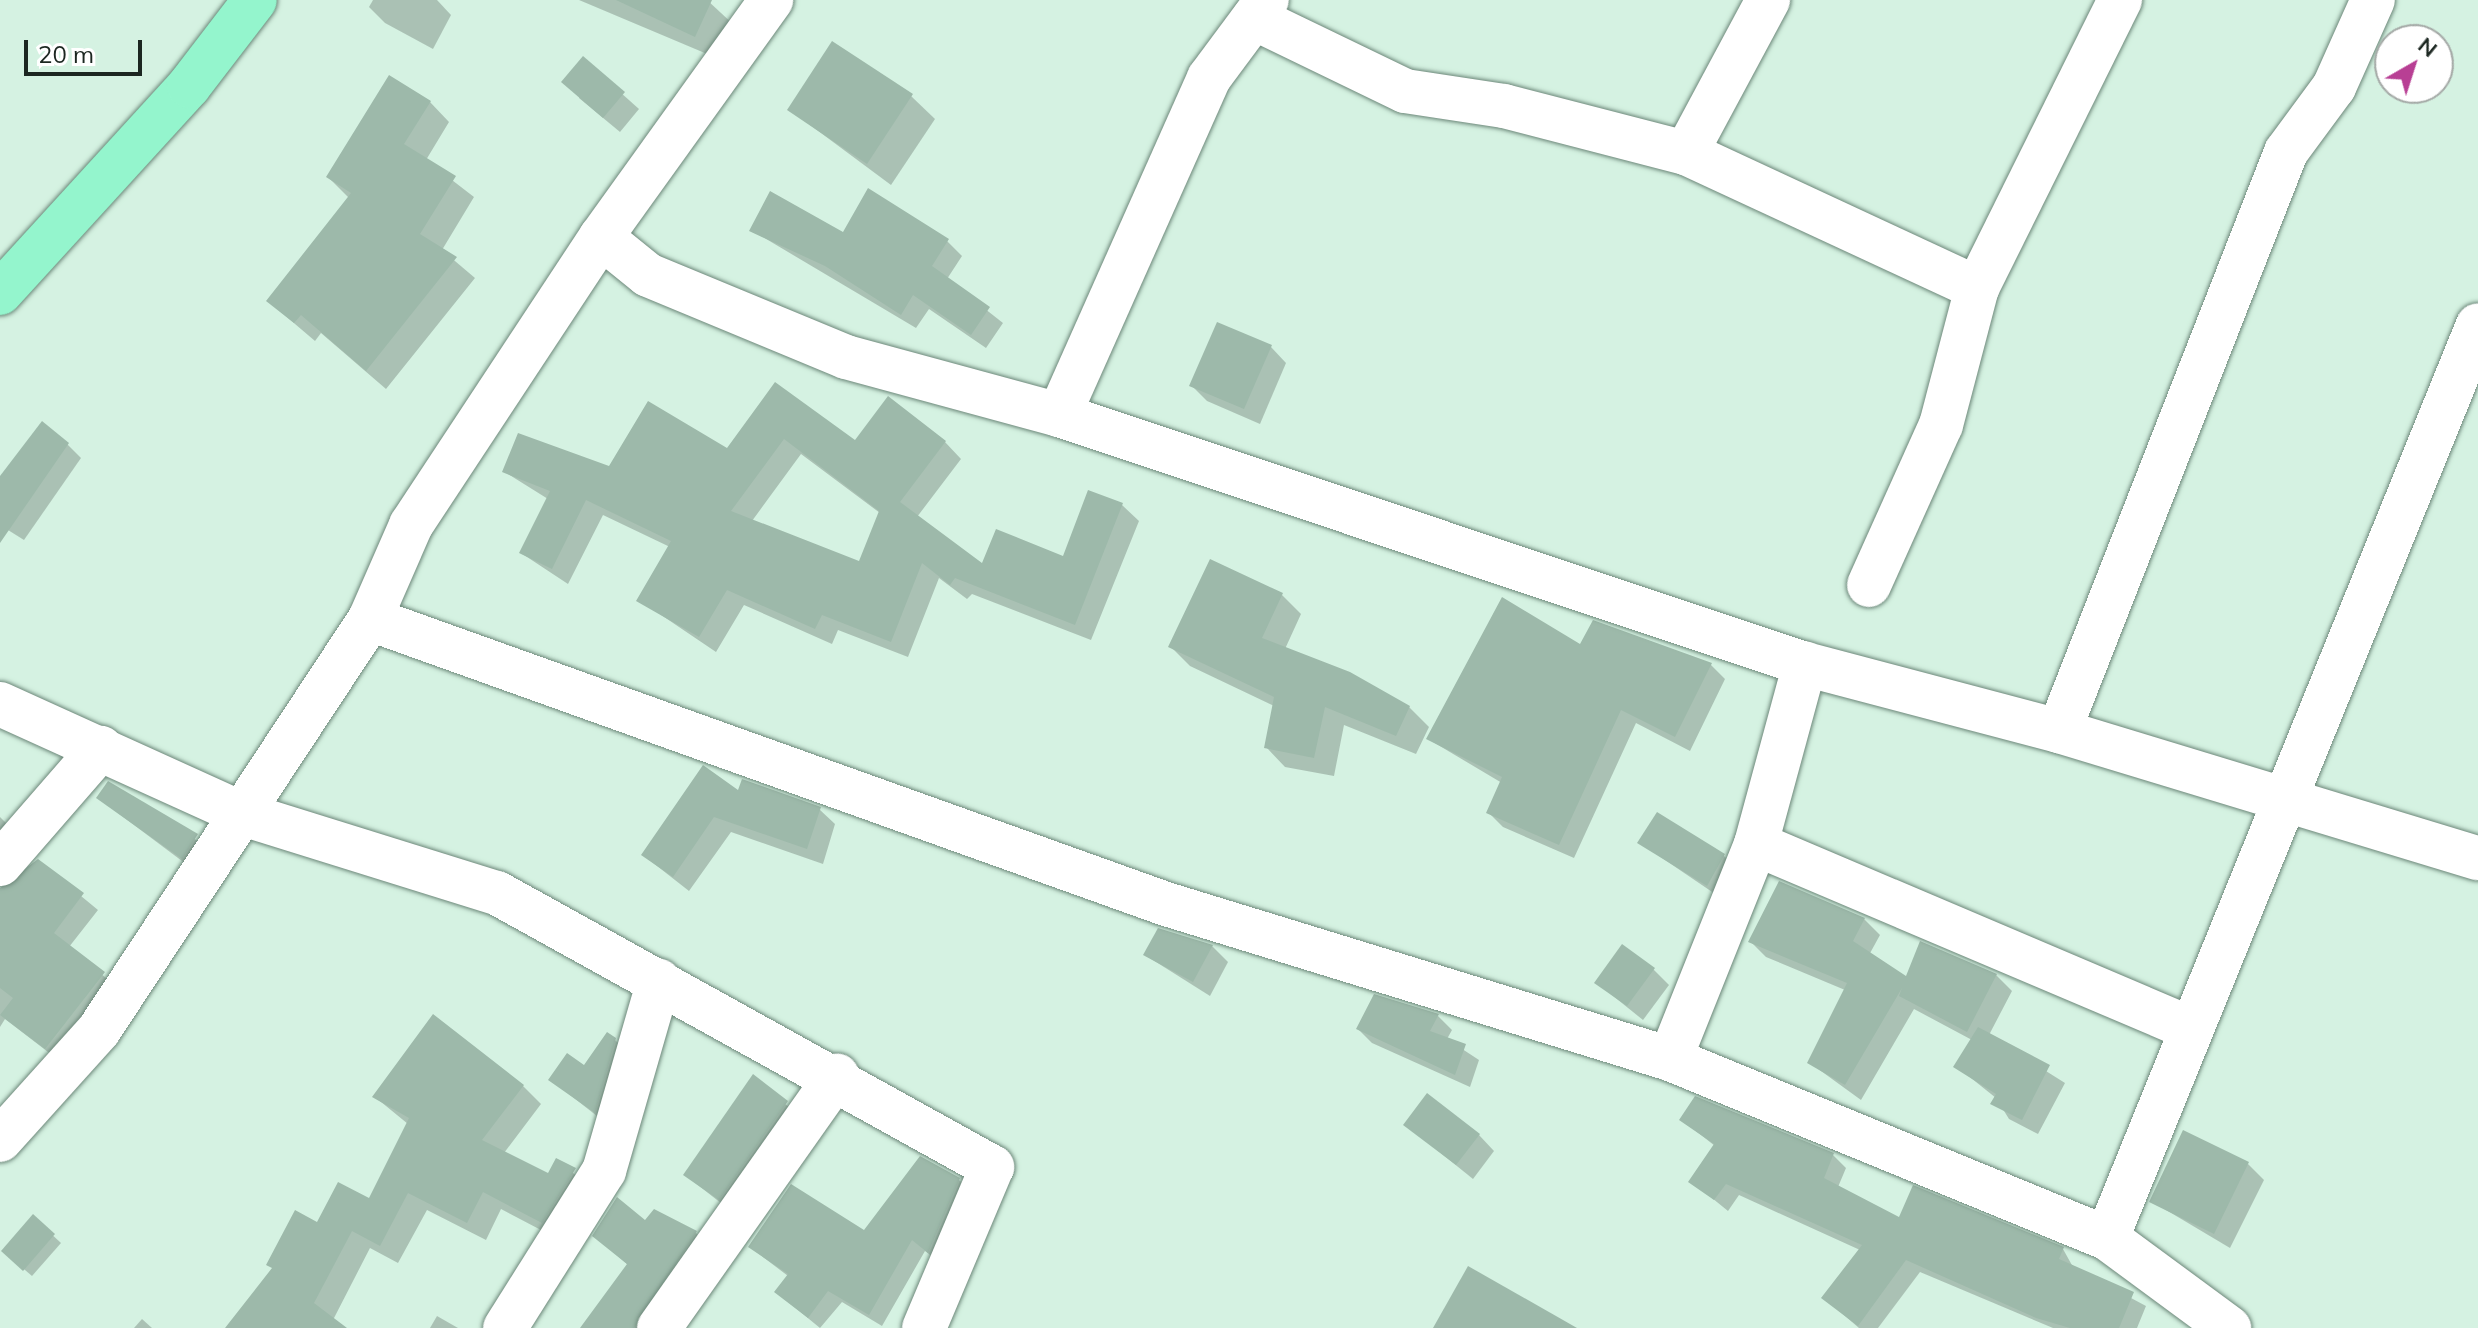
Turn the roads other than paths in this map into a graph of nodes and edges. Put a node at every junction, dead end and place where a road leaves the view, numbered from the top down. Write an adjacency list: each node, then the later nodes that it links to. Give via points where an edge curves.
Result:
1 (255, 0): 10 (main road, via 189,86)
2 (771, 0): 8 (street)
3 (1768, 0): 7 (street)
4 (2120, 0): 9 (street)
5 (2373, 0): 17 (street, via 2334,87 2286,152)
6 (1261, 9): 7 (street, via 1405,91 1504,106); 12 (street, via 1209,78)
7 (1686, 153): 9 (street)
8 (601, 237): 12 (street, via 648,275 846,357); 14 (street, via 411,525)
9 (1977, 288): 13 (street, via 1941,425)
10 (0, 293)
11 (2478, 325): 19 (street)
12 (1059, 415): 15 (street)
13 (1869, 585)
14 (370, 619): 20 (street); 26 (street, via 1166,904)
15 (1805, 664): 17 (street); 21 (street)
16 (0, 704): 18 (street)
17 (2059, 731): 19 (street)
18 (101, 748): 20 (street); 23 (street)
19 (2280, 800): 22 (street); 25 (street)
20 (243, 814): 24 (street, via 497,893); 28 (street, via 99,1030)
21 (1756, 844): 25 (street); 26 (street)
22 (2478, 858)
23 (0, 864)
24 (659, 981): 27 (street); 30 (street, via 604,1171)
25 (2189, 1028): 29 (street)
26 (1670, 1059): 29 (street)
27 (837, 1076): 31 (street); 32 (street, via 992,1167)
28 (0, 1140)
29 (2107, 1238): 33 (street)
30 (505, 1328)
31 (659, 1328)
32 (924, 1328)
33 (2229, 1328)

